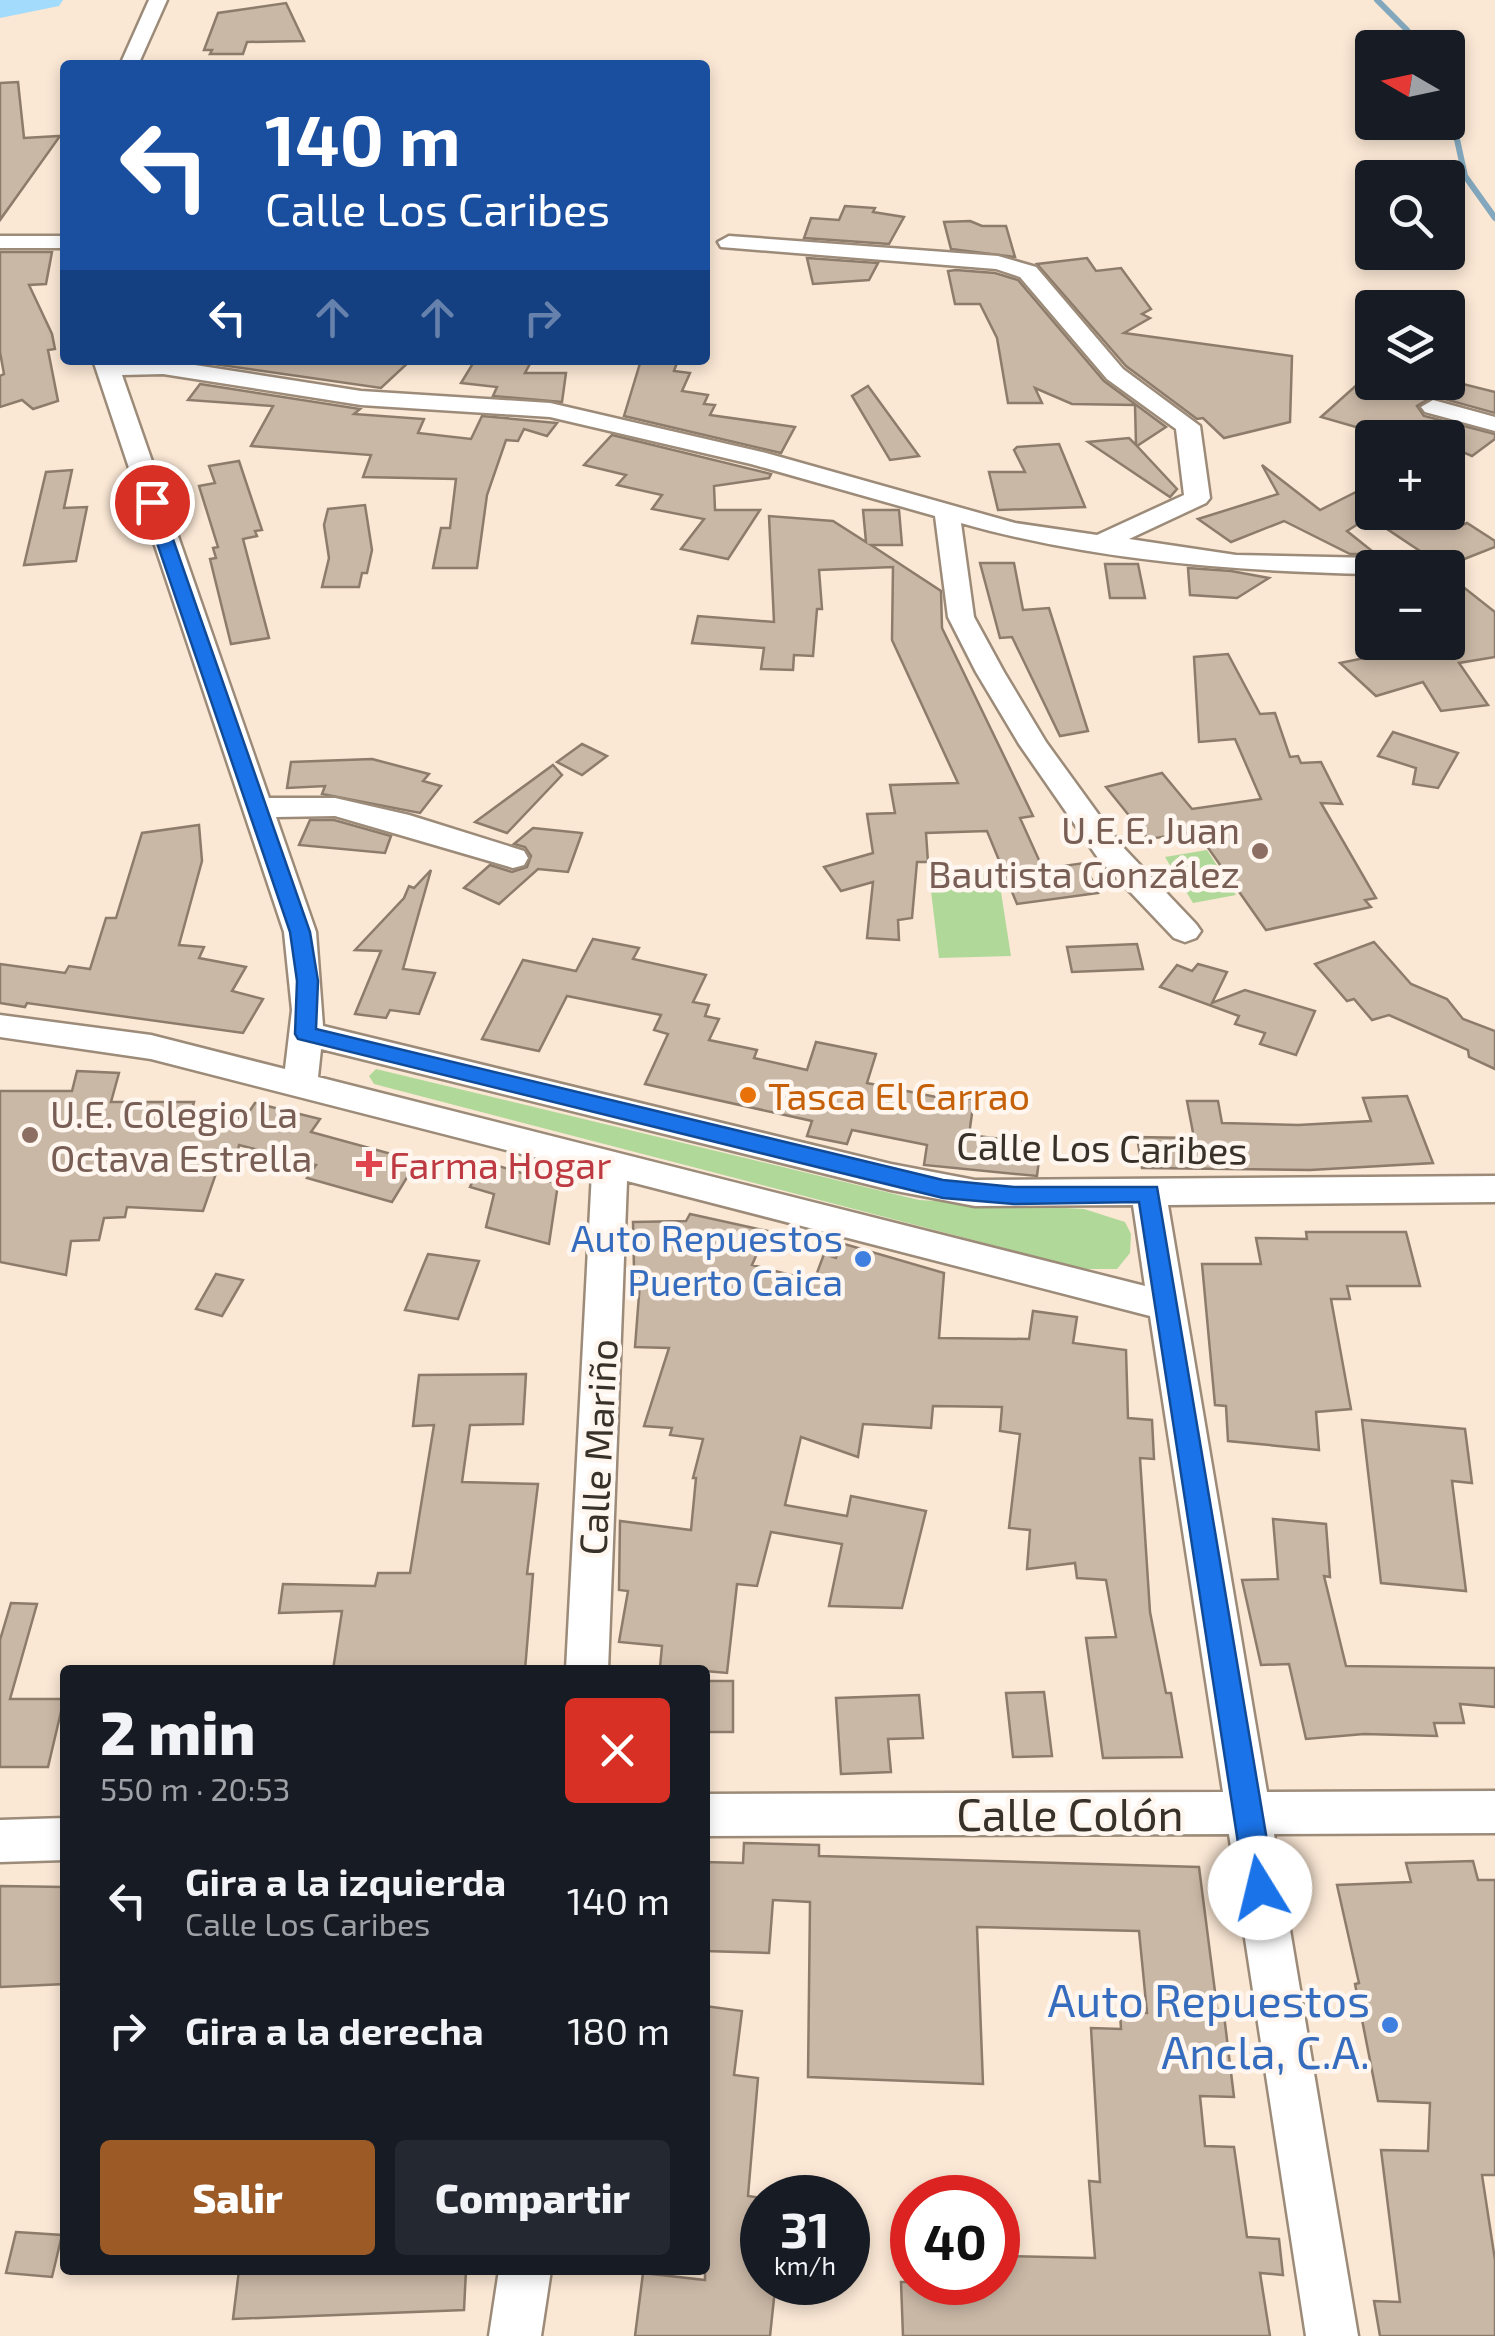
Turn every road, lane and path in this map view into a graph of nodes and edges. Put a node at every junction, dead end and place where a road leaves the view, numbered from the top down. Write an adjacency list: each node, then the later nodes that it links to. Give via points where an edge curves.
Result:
1 (157, 3): 2 (street)
2 (131, 60)
3 (0, 242): 4 (street)
4 (60, 242)
5 (729, 242): 11 (street, via 1028,272 1115,374 1188,426 1197,498)
6 (106, 365): 7 (street); 13 (street)
7 (187, 365): 10 (street, via 361,398 574,414)
8 (1433, 407): 9 (street)
9 (1495, 424)
10 (948, 511): 11 (street, via 1013,530); 15 (street, via 961,616 990,672 1092,828)
11 (1102, 542): 12 (street, via 1236,563)
12 (1355, 566)
13 (256, 808): 14 (street, via 335,808); 17 (street, via 300,932 308,981)
14 (514, 858)
15 (1185, 931)
16 (0, 1026): 18 (street, via 152,1047)
17 (306, 1034): 18 (street); 21 (street, Calle Los Caribes, via 943,1189 1014,1196)
18 (300, 1086): 19 (street)
19 (610, 1164): 22 (street); 23 (street, Calle Mariño)
20 (1495, 1189): 21 (street, Calle Los Caribes)
21 (1149, 1194): 22 (street)
22 (1167, 1306): 24 (street)
23 (587, 1665)
24 (1248, 1812): 25 (street, Calle Colón); 26 (street, Calle Colón); 31 (street)
25 (1495, 1812)
26 (710, 1815)
27 (60, 1838): 28 (street)
28 (0, 1841)
29 (524, 2275): 30 (street)
30 (515, 2336)
31 (1332, 2336)

